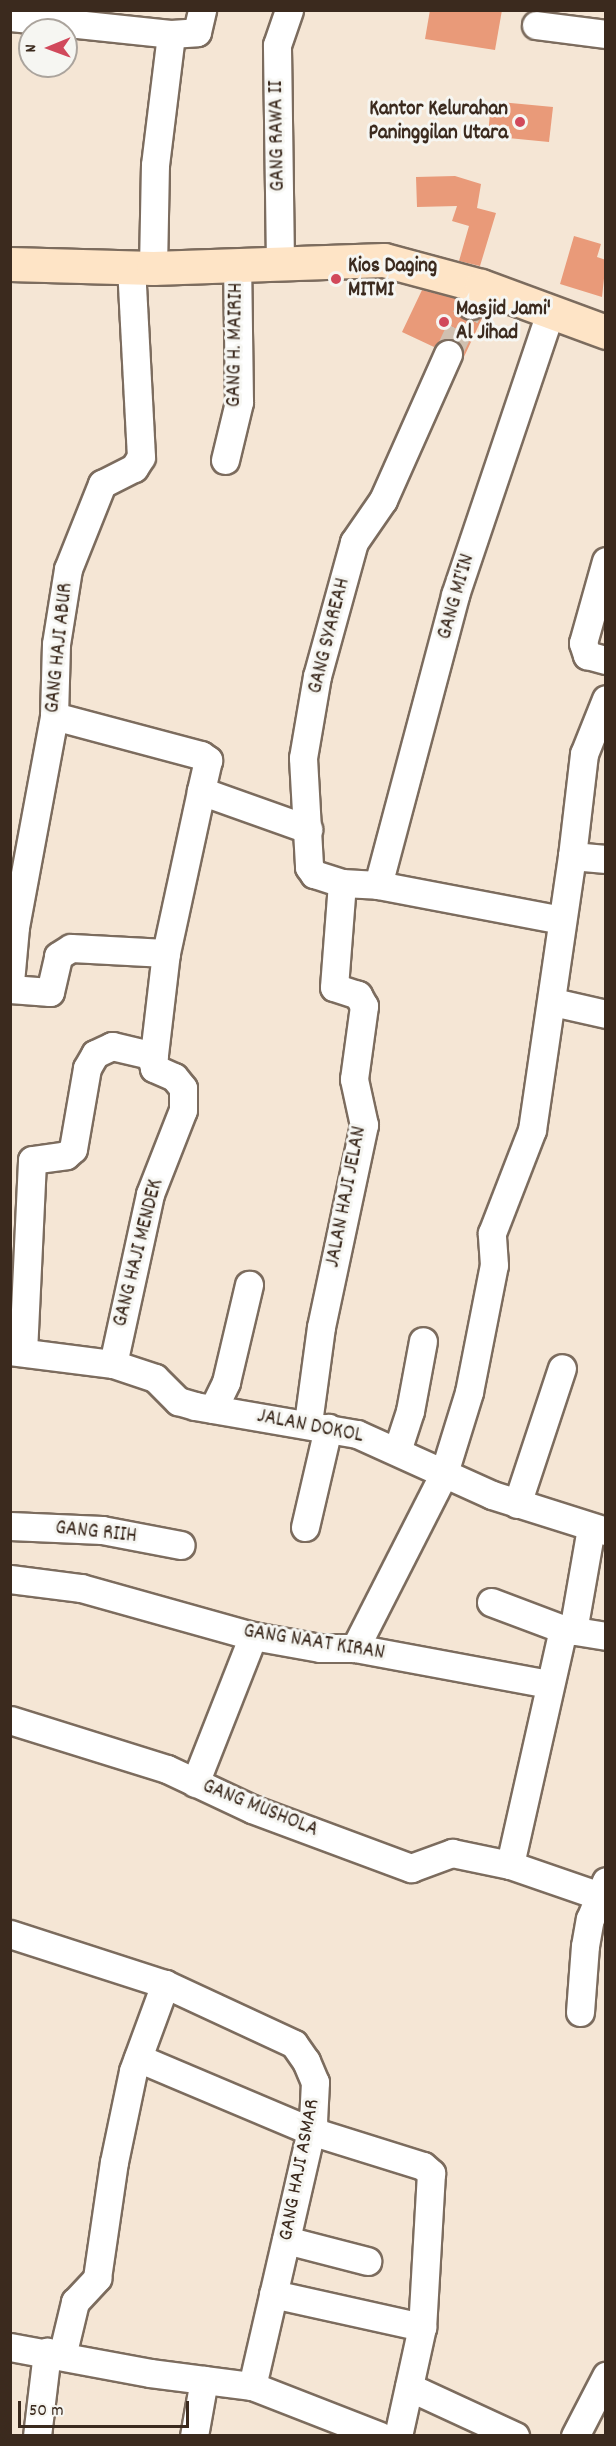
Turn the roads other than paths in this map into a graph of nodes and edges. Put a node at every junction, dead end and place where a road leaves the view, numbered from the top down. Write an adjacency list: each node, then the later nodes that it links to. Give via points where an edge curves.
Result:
1 (202, 10): 5 (street, via 197,32)
2 (289, 10): 7 (street, GANG RAWA II, via 277,45)
3 (20, 15): 5 (street)
4 (536, 25): 6 (street)
5 (171, 34): 10 (street, GANG HAJI ABUR)
6 (606, 34)
7 (280, 263): 9 (main road); 11 (main road, via 384,260 476,295)
8 (10, 264): 10 (main road)
9 (237, 265): 10 (main road); 14 (street, GANG H. MAIRIH, via 239,402)
10 (142, 268): 18 (street, GANG HAJI ABUR, via 141,457 134,468 102,484 68,569 56,644)
11 (550, 312): 12 (main road); 24 (street, GANG MI'IN, via 455,595)
12 (606, 332)
13 (448, 354): 20 (street, GANG SYAREAH, via 383,500 354,542 317,676 303,758)
14 (225, 460)
15 (606, 561): 16 (street, via 583,643 587,655)
16 (606, 660)
17 (606, 699): 21 (street, via 584,754)
18 (54, 716): 19 (street, via 201,754 208,760); 27 (street, GANG HAJI ABUR, via 17,916)
19 (201, 791): 20 (street); 26 (street)
20 (308, 829): 23 (street, GANG SYAREAH, via 311,871)
21 (572, 856): 22 (street); 25 (street)
22 (606, 860)
23 (342, 883): 24 (street, GANG SYAREAH); 38 (street, JALAN HAJI JELAN, via 334,987 358,995 364,1006 354,1079 364,1125 321,1327)
24 (378, 885): 25 (street, GANG SYAREAH)
25 (562, 920): 29 (street)
26 (166, 953): 28 (street, via 70,948 58,956 50,992); 31 (street)
27 (10, 982)
28 (10, 989)
29 (553, 1002): 30 (street); 40 (street, via 532,1130 492,1233 494,1265 485,1313 469,1392)
30 (606, 1014)
31 (154, 1056): 34 (street, via 112,1046 95,1054 87,1068 73,1149 66,1155 32,1160); 35 (street, GANG HAJI MENDEK, via 154,1068 174,1077 183,1088 183,1110 150,1194)
32 (249, 1285): 37 (street, via 226,1382)
33 (423, 1341): 39 (street, via 410,1411)
34 (17, 1351): 35 (street, JALAN DOKOL)
35 (113, 1364): 37 (street, JALAN DOKOL, via 155,1378 184,1404)
36 (562, 1368): 41 (street)
37 (213, 1409): 38 (street, JALAN DOKOL)
38 (318, 1425): 39 (street, JALAN DOKOL, via 357,1434); 43 (street)
39 (397, 1450): 40 (street, JALAN DOKOL)
40 (444, 1473): 41 (street, JALAN DOKOL); 51 (street)
41 (517, 1504): 44 (street, JALAN DOKOL)
42 (10, 1526): 45 (street, GANG RIIH, via 102,1530)
43 (305, 1527)
44 (598, 1530): 48 (street)
45 (181, 1545)
46 (10, 1579): 49 (street, GANG NAAT KIRAN, via 101,1593)
47 (491, 1602): 48 (street)
48 (568, 1630): 50 (street); 52 (street)
49 (254, 1636): 51 (street, GANG NAAT KIRAN, via 320,1648); 54 (street)
50 (606, 1636)
51 (355, 1648): 52 (street, GANG NAAT KIRAN)
52 (549, 1684): 55 (street)
53 (10, 1720): 54 (street, GANG MUSHOLA, via 167,1769)
54 (195, 1783): 55 (street, GANG MUSHOLA, via 252,1809 411,1868 452,1853)
55 (510, 1865): 56 (street, GANG MUSHOLA)
56 (603, 1891): 59 (street, via 585,1946)
57 (10, 1934): 58 (street, GANG HAJI ASMAR)
58 (165, 1984): 60 (street); 61 (street, GANG HAJI ASMAR, via 294,2044 315,2082 317,2101)
59 (580, 2012)
60 (138, 2058): 61 (street); 67 (street, via 114,2162 97,2278 75,2302)
61 (311, 2131): 62 (street, GANG HAJI ASMAR); 65 (street, via 423,2166 431,2173)
62 (286, 2240): 63 (street); 64 (street, GANG HAJI ASMAR)
63 (366, 2261)
64 (273, 2294): 65 (street); 70 (street, GANG HAJI ASMAR)
65 (422, 2327): 71 (street)
66 (10, 2347): 67 (street)
67 (55, 2354): 69 (street); 72 (street)
68 (606, 2376): 77 (street)
69 (204, 2380): 70 (street); 73 (street)
70 (252, 2386): 74 (street)
71 (409, 2387): 75 (street); 76 (street)
72 (37, 2436)
73 (194, 2436)
74 (380, 2436)
75 (398, 2436)
76 (515, 2436)
77 (575, 2436)

